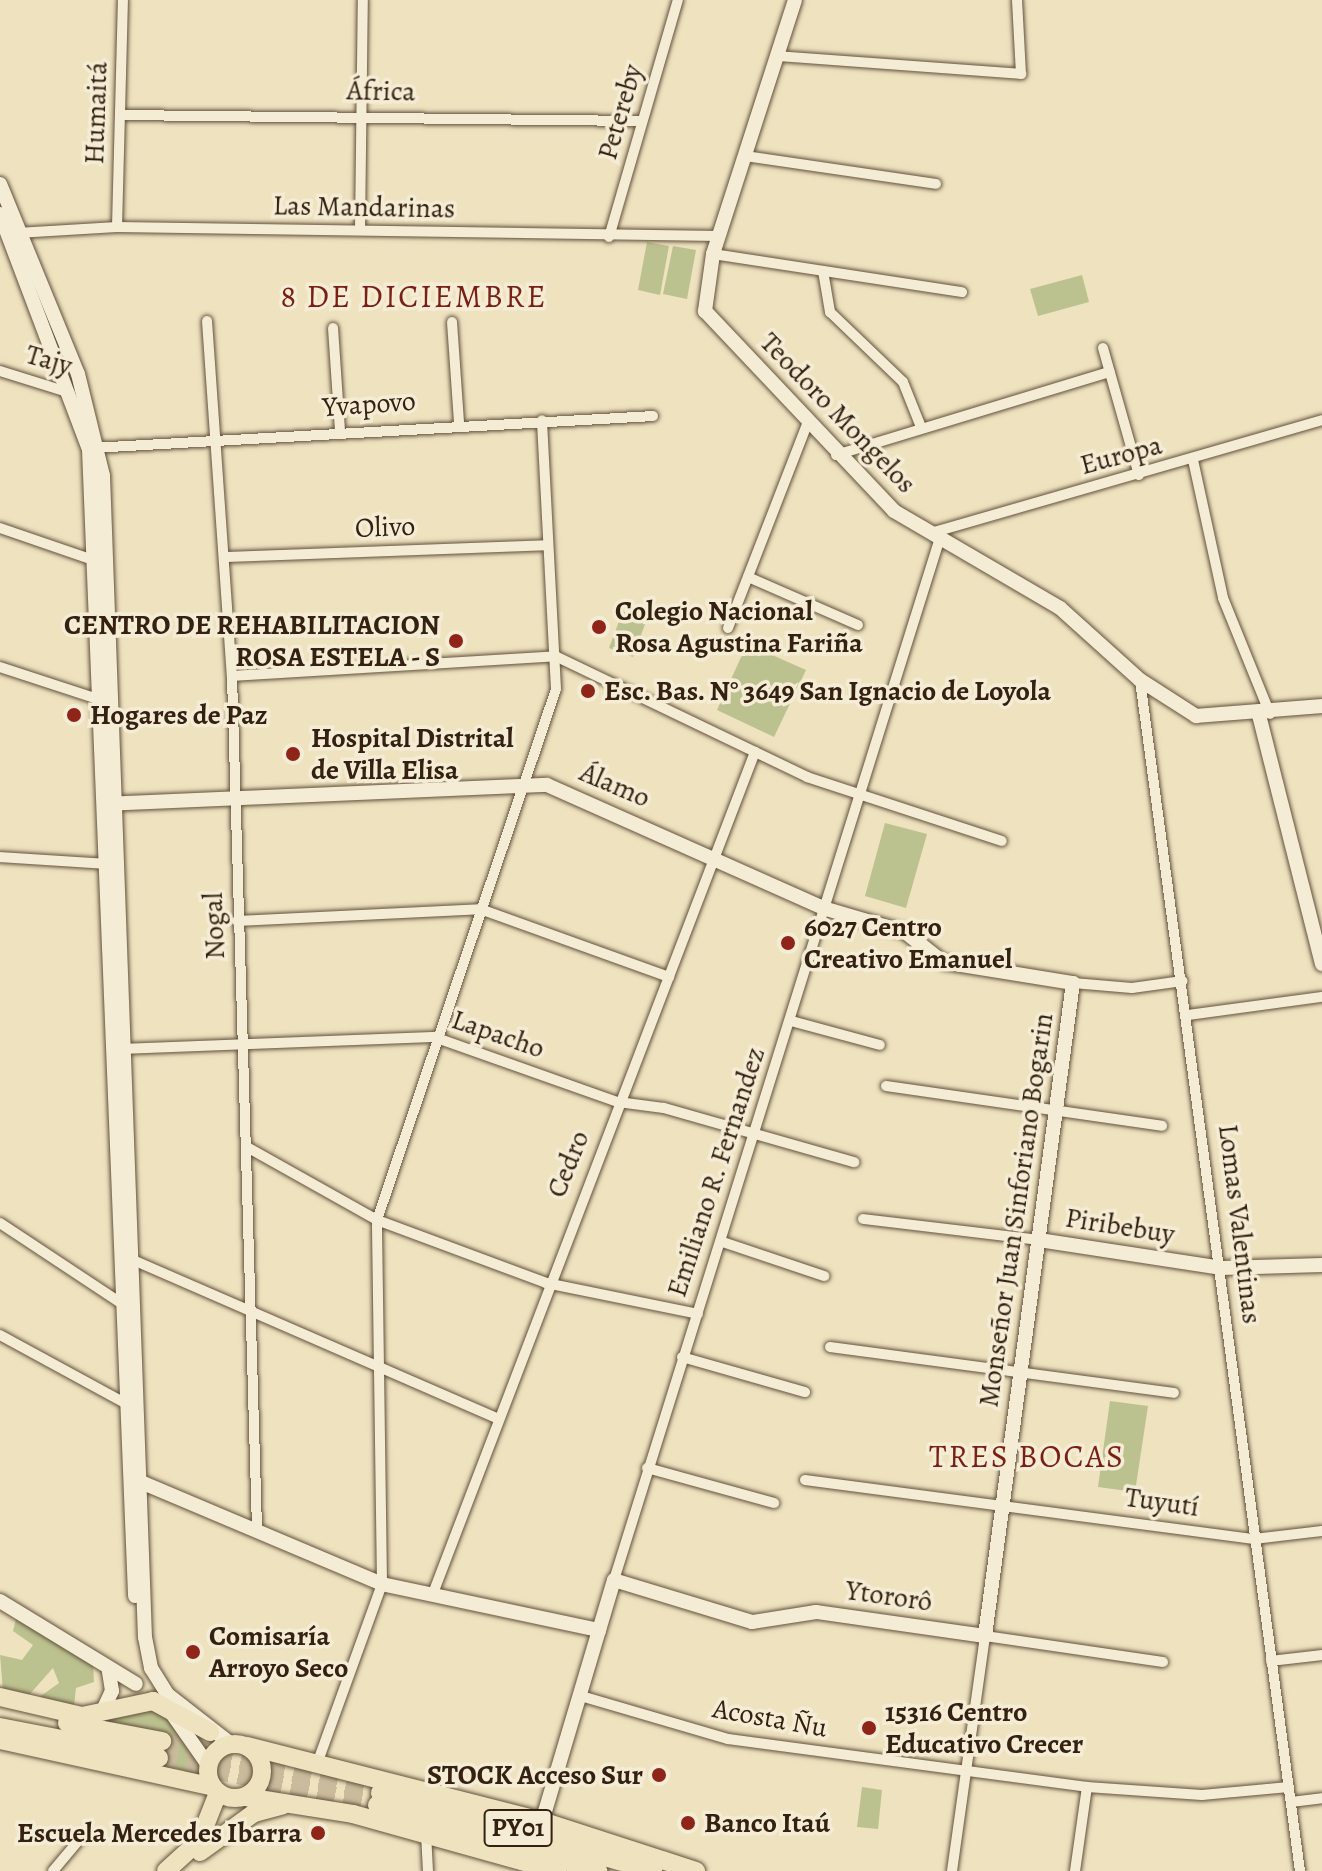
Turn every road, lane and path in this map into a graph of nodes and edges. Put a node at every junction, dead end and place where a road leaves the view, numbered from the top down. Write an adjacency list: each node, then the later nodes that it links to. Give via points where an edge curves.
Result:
1 (123, 0): 7 (street, Humaitá)
2 (363, 0): 8 (street)
3 (678, 0): 9 (street, Petereby)
4 (795, 0): 6 (street, Teodoro Mongelos)
5 (1017, 0): 6 (street, via 1021,74)
6 (777, 56): 10 (street, Teodoro Mongelos)
7 (120, 115): 8 (street, África); 14 (street, Humaitá)
8 (361, 115): 9 (street, África); 15 (street)
9 (642, 121): 18 (street, Petereby)
10 (745, 156): 12 (street); 17 (street, Teodoro Mongelos)
11 (0, 184): 16 (street)
12 (936, 184)
13 (0, 214): 16 (street)
14 (117, 227): 15 (street, Las Mandarinas); 16 (street, Las Mandarinas)
15 (360, 230): 18 (street, Las Mandarinas)
16 (14, 233): 28 (street)
17 (719, 236): 18 (street, Las Mandarinas); 19 (street, Teodoro Mongelos)
18 (609, 237)
19 (713, 254): 20 (street); 33 (street, Teodoro Mongelos, via 705,311)
20 (823, 271): 21 (street); 34 (street, via 830,312 903,382)
21 (962, 292)
22 (207, 321): 36 (street, Nogal)
23 (452, 322): 31 (street)
24 (333, 328): 35 (street)
25 (1103, 348): 27 (street)
26 (0, 371): 28 (street, Tajy)
27 (1110, 372): 34 (street); 40 (street)
28 (79, 394): 37 (street)
29 (653, 416): 30 (street, Yvapovo)
30 (542, 420): 31 (street, Yvapovo); 43 (street)
31 (459, 423): 35 (street, Yvapovo)
32 (1321, 423): 39 (street, Europa)
33 (807, 424): 38 (street, Teodoro Mongelos); 46 (street)
34 (921, 427): 38 (street)
35 (340, 430): 36 (street, Yvapovo)
36 (217, 439): 37 (street, Yvapovo); 44 (street, Nogal)
37 (94, 448): 45 (street)
38 (836, 455): 42 (street, Teodoro Mongelos, via 894,511)
39 (1193, 460): 40 (street, Europa); 55 (street, via 1223,598)
40 (1139, 475): 42 (street, Europa)
41 (0, 528): 45 (street)
42 (935, 535): 52 (street, Teodoro Mongelos, via 1060,608); 59 (street, Emiliano R. Fernandez)
43 (548, 545): 44 (street, Olivo); 49 (street)
44 (225, 557): 51 (street, Nogal)
45 (100, 562): 53 (street)
46 (748, 577): 47 (street); 48 (street)
47 (858, 625)
48 (728, 628)
49 (555, 656): 51 (street); 56 (street); 57 (street, via 556,689)
50 (0, 667): 53 (street)
51 (232, 676): 58 (street, Nogal)
52 (1140, 680): 55 (street, Teodoro Mongelos, via 1196,716); 70 (street, Lomas Valentinas)
53 (106, 702): 60 (street)
54 (1322, 706): 55 (street, Teodoro Mongelos)
55 (1264, 714): 68 (street)
56 (755, 752): 59 (street); 62 (street, Cedro)
57 (526, 782): 58 (street, Álamo); 62 (street, Álamo); 66 (street)
58 (235, 795): 60 (street, Álamo); 67 (street, Nogal)
59 (859, 796): 61 (street); 65 (street, Emiliano R. Fernandez)
60 (110, 804): 64 (street); 78 (street)
61 (1002, 841)
62 (715, 854): 65 (street, Álamo); 69 (street, Cedro)
63 (0, 857): 64 (street)
64 (107, 864): 78 (street)
65 (823, 908): 71 (street, Álamo, via 905,932 943,962); 74 (street, Emiliano R. Fernandez)
66 (480, 909): 67 (street); 69 (street); 75 (street)
67 (237, 921): 76 (street, Nogal)
68 (1322, 964)
69 (669, 977): 80 (street, Cedro)
70 (1183, 981): 71 (street, via 1132,988); 73 (street, Lomas Valentinas)
71 (1073, 983): 81 (street, Monseñor Juan Sinforiano Bogarin)
72 (1322, 997): 73 (street)
73 (1188, 1015): 93 (street, Lomas Valentinas)
74 (791, 1021): 77 (street); 83 (street, Emiliano R. Fernandez)
75 (434, 1037): 76 (street, Lapacho); 80 (street, Lapacho); 87 (street)
76 (244, 1043): 78 (street, Lapacho); 84 (street, Nogal)
77 (880, 1045)
78 (120, 1048): 91 (street); 96 (street)
79 (886, 1086): 81 (street)
80 (618, 1102): 83 (street, Lapacho); 95 (street, Cedro)
81 (1056, 1112): 82 (street); 89 (street, Monseñor Juan Sinforiano Bogarin)
82 (1162, 1126)
83 (753, 1132): 85 (street, Lapacho); 90 (street, Emiliano R. Fernandez)
84 (247, 1147): 87 (street); 97 (street, Nogal)
85 (854, 1162)
86 (863, 1219): 89 (street, Piribebuy)
87 (377, 1220): 95 (street); 102 (street)
88 (0, 1223): 96 (street)
89 (1039, 1240): 93 (street, Piribebuy); 103 (street, Monseñor Juan Sinforiano Bogarin)
90 (723, 1242): 94 (street); 98 (street, Emiliano R. Fernandez)
91 (133, 1260): 96 (street); 97 (street)
92 (1322, 1265): 93 (street, Piribebuy)
93 (1222, 1268): 115 (street, Lomas Valentinas)
94 (824, 1276)
95 (546, 1283): 98 (street); 107 (street, Cedro)
96 (128, 1294): 106 (street)
97 (251, 1313): 102 (street); 113 (street, Nogal)
98 (698, 1314): 101 (street, Emiliano R. Fernandez)
99 (0, 1335): 106 (street)
100 (830, 1347): 103 (street)
101 (682, 1357): 104 (street); 108 (street, Emiliano R. Fernandez)
102 (379, 1369): 107 (street); 117 (street)
103 (1020, 1374): 105 (street); 112 (street, Monseñor Juan Sinforiano Bogarin)
104 (805, 1392)
105 (1174, 1393)
106 (134, 1408): 109 (street)
107 (496, 1418): 118 (street, Cedro)
108 (647, 1468): 111 (street); 116 (street, Emiliano R. Fernandez)
109 (136, 1480): 113 (street); 126 (street); 133 (street, via 151,1668)
110 (805, 1480): 112 (street, Tuyutí)
111 (774, 1503)
112 (1002, 1505): 115 (street, Tuyutí); 121 (street, Monseñor Juan Sinforiano Bogarin)
113 (257, 1530): 117 (street)
114 (1322, 1531): 115 (street, Tuyutí)
115 (1254, 1539): 123 (street, Lomas Valentinas)
116 (614, 1580): 120 (street, Emiliano R. Fernandez); 121 (street, Ytororô, via 752,1622 816,1612)
117 (382, 1584): 118 (street); 136 (street)
118 (432, 1596): 120 (street)
119 (0, 1601): 125 (street)
120 (599, 1630): 127 (street, Emiliano R. Fernandez)
121 (985, 1636): 124 (street, Ytororô); 138 (street, Monseñor Juan Sinforiano Bogarin)
122 (1322, 1655): 123 (street)
123 (1271, 1661): 141 (street, Lomas Valentinas)
124 (1163, 1662)
125 (109, 1671): 126 (street); 129 (street)
126 (140, 1678): 129 (street); 130 (street)
127 (581, 1696): 138 (street, Acosta Ñu, via 728,1739); 147 (street, Emiliano R. Fernandez)
128 (0, 1697): 129 (highway, via 82,1716)
129 (114, 1706): 130 (highway)
130 (165, 1706): 133 (highway); 137 (street)
131 (0, 1710): 132 (highway, via 161,1750)
132 (0, 1727)
133 (210, 1732): 135 (street)
134 (0, 1740): 139 (highway)
135 (239, 1745): 136 (highway); 137 (highway); 143 (highway, via 263,1767 259,1785)
136 (318, 1761): 147 (highway)
137 (208, 1765): 142 (highway)
138 (968, 1771): 140 (street, Acosta Ñu); 158 (street, Monseñor Juan Sinforiano Bogarin)
139 (188, 1780): 142 (highway); 148 (highway, via 203,1797)
140 (1087, 1787): 141 (street, Acosta Ñu, via 1202,1795); 159 (street)
141 (1289, 1787): 145 (street, Lomas Valentinas)
142 (216, 1790): 143 (highway); 148 (highway)
143 (242, 1798): 146 (highway); 146 (highway, via 200,1852 254,1813)
144 (1322, 1798): 145 (street)
145 (1291, 1802): 160 (street, Lomas Valentinas)
146 (297, 1803): 149 (highway)
147 (542, 1821): 157 (highway)
148 (205, 1827): 152 (highway)
149 (426, 1833): 153 (street); 154 (highway)
150 (84, 1834): 151 (street)
151 (53, 1871)
152 (166, 1871)
153 (428, 1871)
154 (557, 1871)
155 (598, 1871): 156 (highway, PY01, via 379,1799)
156 (653, 1871)
157 (696, 1871)
158 (952, 1871)
159 (1075, 1871)
160 (1300, 1871)

